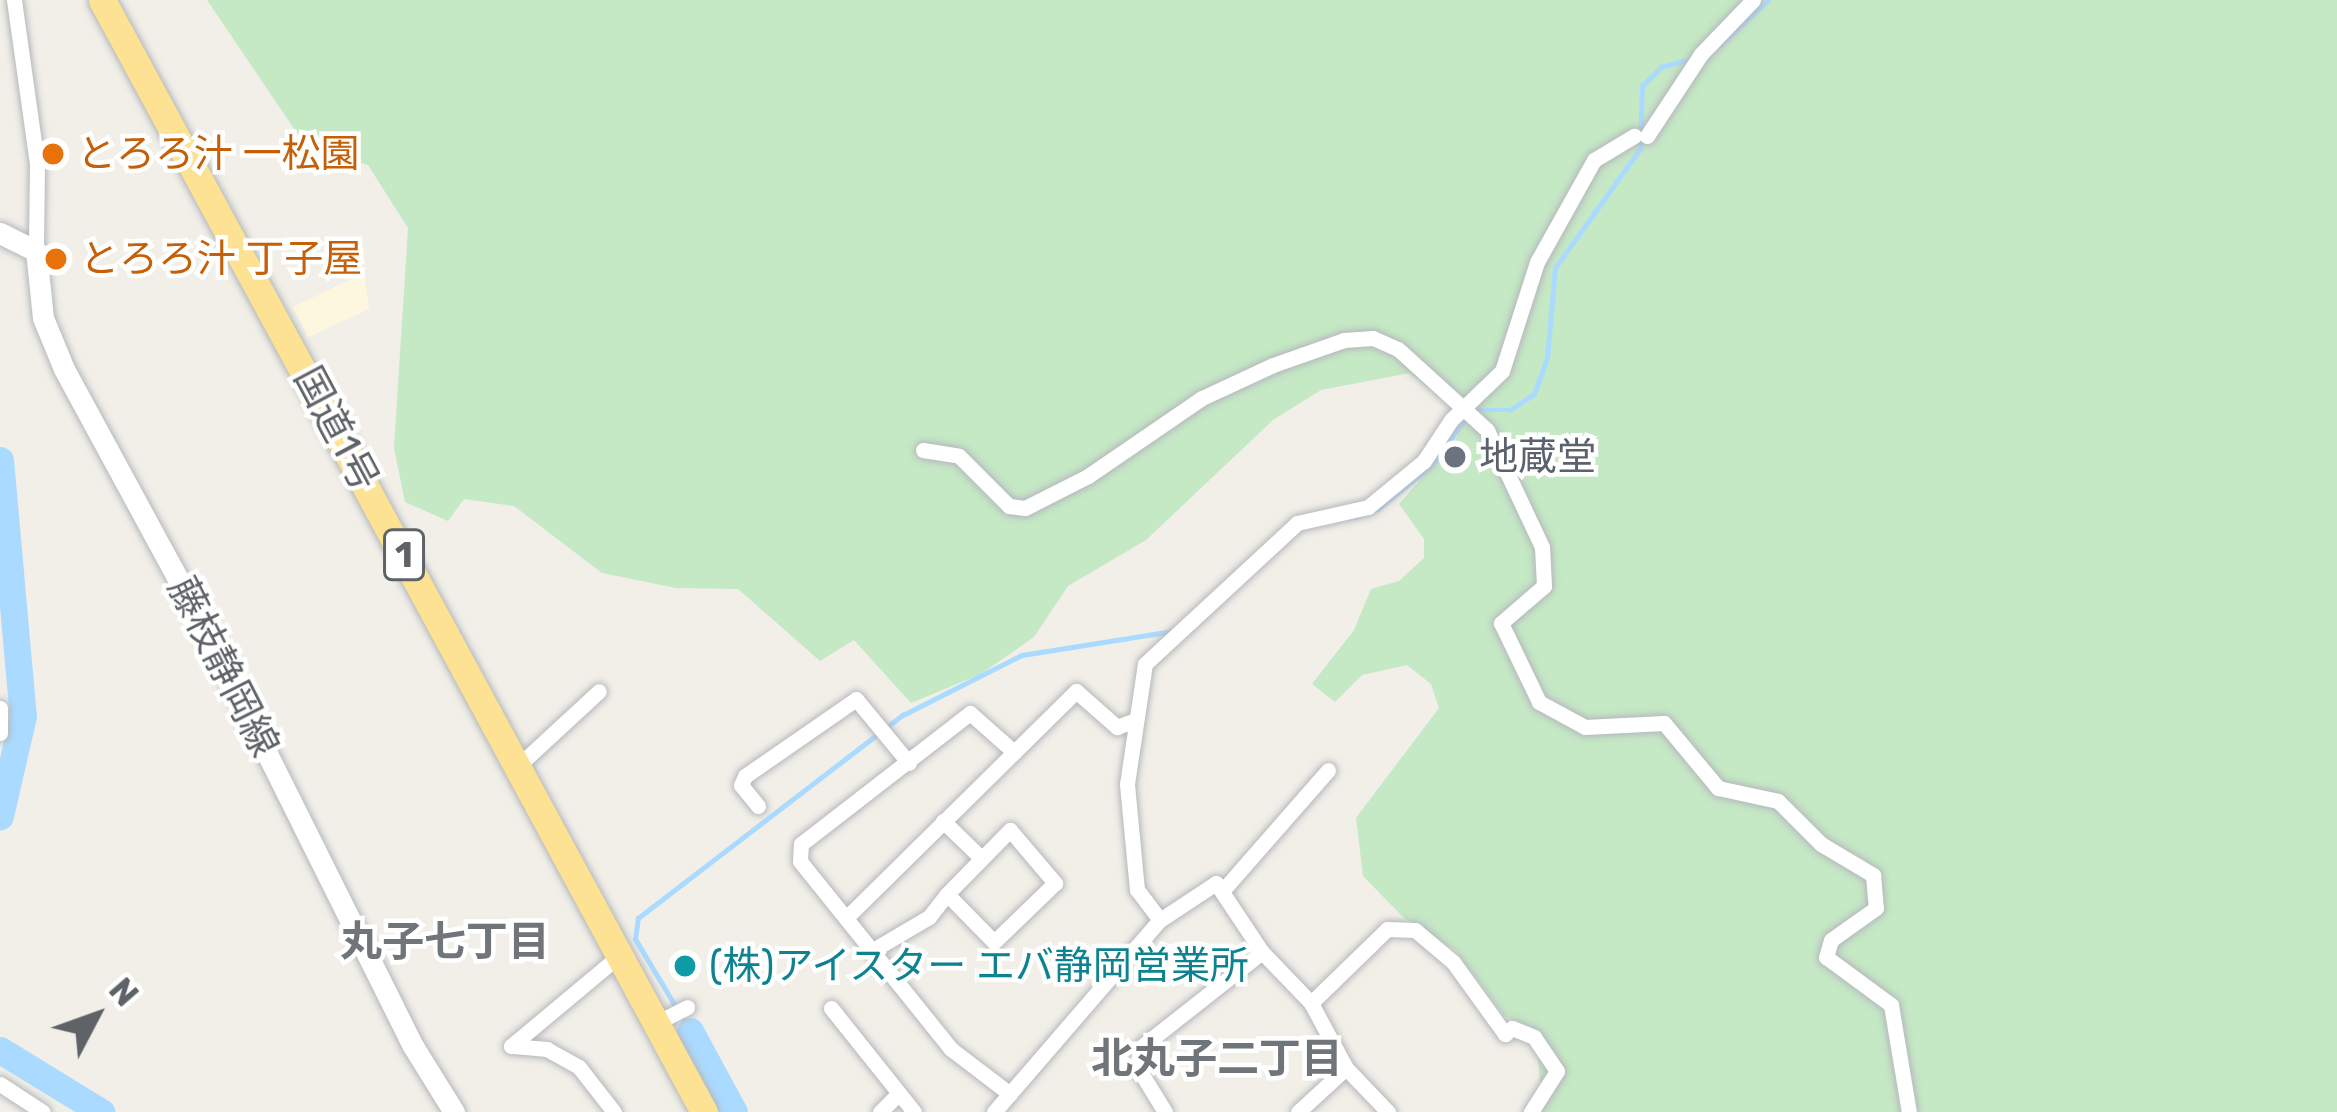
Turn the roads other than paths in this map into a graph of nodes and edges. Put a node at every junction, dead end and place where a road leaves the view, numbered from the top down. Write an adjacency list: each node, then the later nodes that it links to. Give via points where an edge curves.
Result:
1 (14, 0): 5 (street, via 37,164)
2 (102, 0): 14 (highway, 国道1号 / 1)
3 (1753, 0): 6 (street, via 1641,136 1594,160 1538,262 1502,370)
4 (8, 237): 5 (main road)
5 (36, 251): 35 (main road, 藤枝静岡線, via 43,318 64,369 200,619 412,1046)
6 (1462, 408): 7 (street, via 1398,349 1365,338 1317,348 1202,398 1107,465 1025,508 1009,506 959,456); 10 (street, via 1432,453 1382,498 1358,512 1310,514 1160,646 1145,664); 45 (street, via 1495,442 1548,562 1544,586 1501,622 1539,702 1586,728 1664,723 1718,788 1778,801 1821,844 1873,875 1876,908 1831,940 1826,957 1891,1005)
7 (923, 450)
8 (599, 691): 14 (street)
9 (0, 708): 11 (street)
10 (1135, 720): 12 (street, via 1117,727 1076,691); 22 (street, via 1127,784 1137,890)
11 (0, 733)
12 (1014, 752): 13 (street, via 970,713); 17 (street)
13 (908, 763): 16 (street, via 856,699 746,776 741,784); 21 (street, via 801,844 800,861)
14 (518, 766): 25 (highway, 国道1号 / 1)
15 (1328, 770): 19 (street)
16 (758, 806)
17 (943, 821): 18 (street); 21 (street)
18 (980, 858): 20 (street); 20 (street, via 1010,830 1055,883 994,943)
19 (1224, 889): 22 (street, via 1216,883); 24 (street)
20 (947, 894): 23 (street, via 929,917)
21 (847, 917): 23 (street)
22 (1160, 920): 33 (street)
23 (873, 950): 33 (street, via 951,1049)
24 (1262, 952): 26 (street); 41 (street, via 1140,1048 1138,1067)
25 (620, 955): 29 (highway, 国道1号 / 1); 36 (street, via 511,1046 547,1049 579,1066)
26 (1311, 1003): 30 (street); 44 (street, via 1387,929 1415,930 1453,962 1505,1034 1511,1028 1534,1037 1557,1072)
27 (688, 1007): 29 (street)
28 (831, 1007): 32 (street)
29 (663, 1020): 37 (highway, 国道1号 / 1)
30 (1346, 1068): 42 (street); 43 (street)
31 (0, 1084): 34 (street)
32 (898, 1094): 38 (street); 39 (street)
33 (1010, 1094): 40 (street)
34 (43, 1112)
35 (454, 1112)
36 (614, 1112)
37 (704, 1112)
38 (880, 1112)
39 (914, 1112)
40 (994, 1112)
41 (1165, 1112)
42 (1298, 1112)
43 (1388, 1112)
44 (1531, 1112)
45 (1909, 1112)

